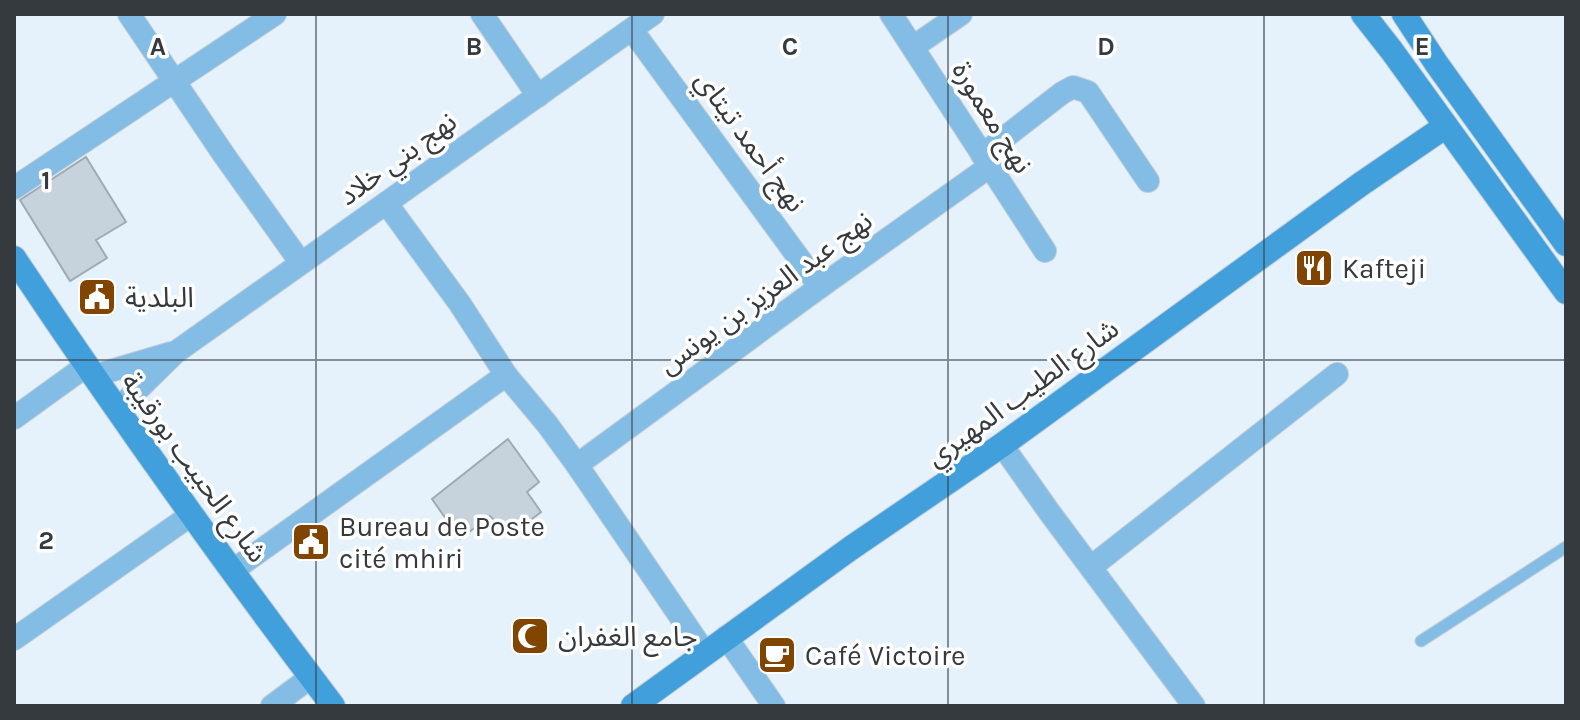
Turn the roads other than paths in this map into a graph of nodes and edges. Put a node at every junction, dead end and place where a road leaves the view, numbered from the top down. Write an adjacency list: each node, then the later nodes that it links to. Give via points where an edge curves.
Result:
1 (129, 14): 11 (street)
2 (275, 14): 11 (street)
3 (482, 14): 12 (street)
4 (653, 14): 9 (street, نهج بني خلاد)
5 (891, 14): 10 (street, نهج معمورة)
6 (961, 14): 10 (street)
7 (1363, 14): 13 (street)
8 (1411, 17): 18 (street, via 1436,63)
9 (632, 30): 12 (street, نهج بني خلاد); 22 (street, نهج أحمد تيتاي)
10 (913, 47): 14 (street, نهج معمورة)
11 (176, 82): 16 (street); 21 (street)
12 (538, 96): 17 (street, نهج بني خلاد)
13 (1446, 126): 23 (street); 30 (street, شارع الطيب المهيري)
14 (986, 161): 15 (street, نهج عبد العزيز بن يونس, via 1073,87 1088,92); 19 (street, نهج معمورة); 22 (street, نهج عبد العزيز بن يونس)
15 (1148, 181)
16 (14, 188)
17 (387, 204): 21 (street, نهج بني خلاد); 27 (street)
18 (1566, 244)
19 (1045, 251)
20 (14, 258): 25 (street, شارع الحبيب بورقيبة)
21 (301, 263): 24 (street, نهج بني خلاد)
22 (820, 287): 31 (street, نهج عبد العزيز بن يونس)
23 (1566, 292)
24 (176, 352): 25 (street, نهج بني خلاد); 28 (street, نهج بني خلاد)
25 (90, 371): 28 (street, شارع الحبيب بورقيبة); 29 (street, نهج بني خلاد)
26 (1337, 374): 34 (street)
27 (506, 375): 31 (street); 35 (street)
28 (117, 410): 32 (street, شارع الحبيب بورقيبة)
29 (14, 418)
30 (1002, 445): 34 (street); 36 (street, شارع الطيب المهيري)
31 (577, 465): 39 (street)
32 (191, 515): 35 (street, شارع الحبيب بورقيبة); 37 (street)
33 (1566, 547): 38 (lane)
34 (1091, 567): 45 (street)
35 (232, 571): 40 (street, شارع الحبيب بورقيبة)
36 (726, 637): 39 (street, شارع الطيب المهيري); 44 (street)
37 (14, 639)
38 (1421, 641)
39 (705, 653): 43 (street, شارع الطيب المهيري)
40 (311, 677): 41 (street); 42 (street, شارع الحبيب بورقيبة)
41 (272, 706)
42 (333, 706)
43 (633, 706)
44 (774, 706)
45 (1194, 706)

